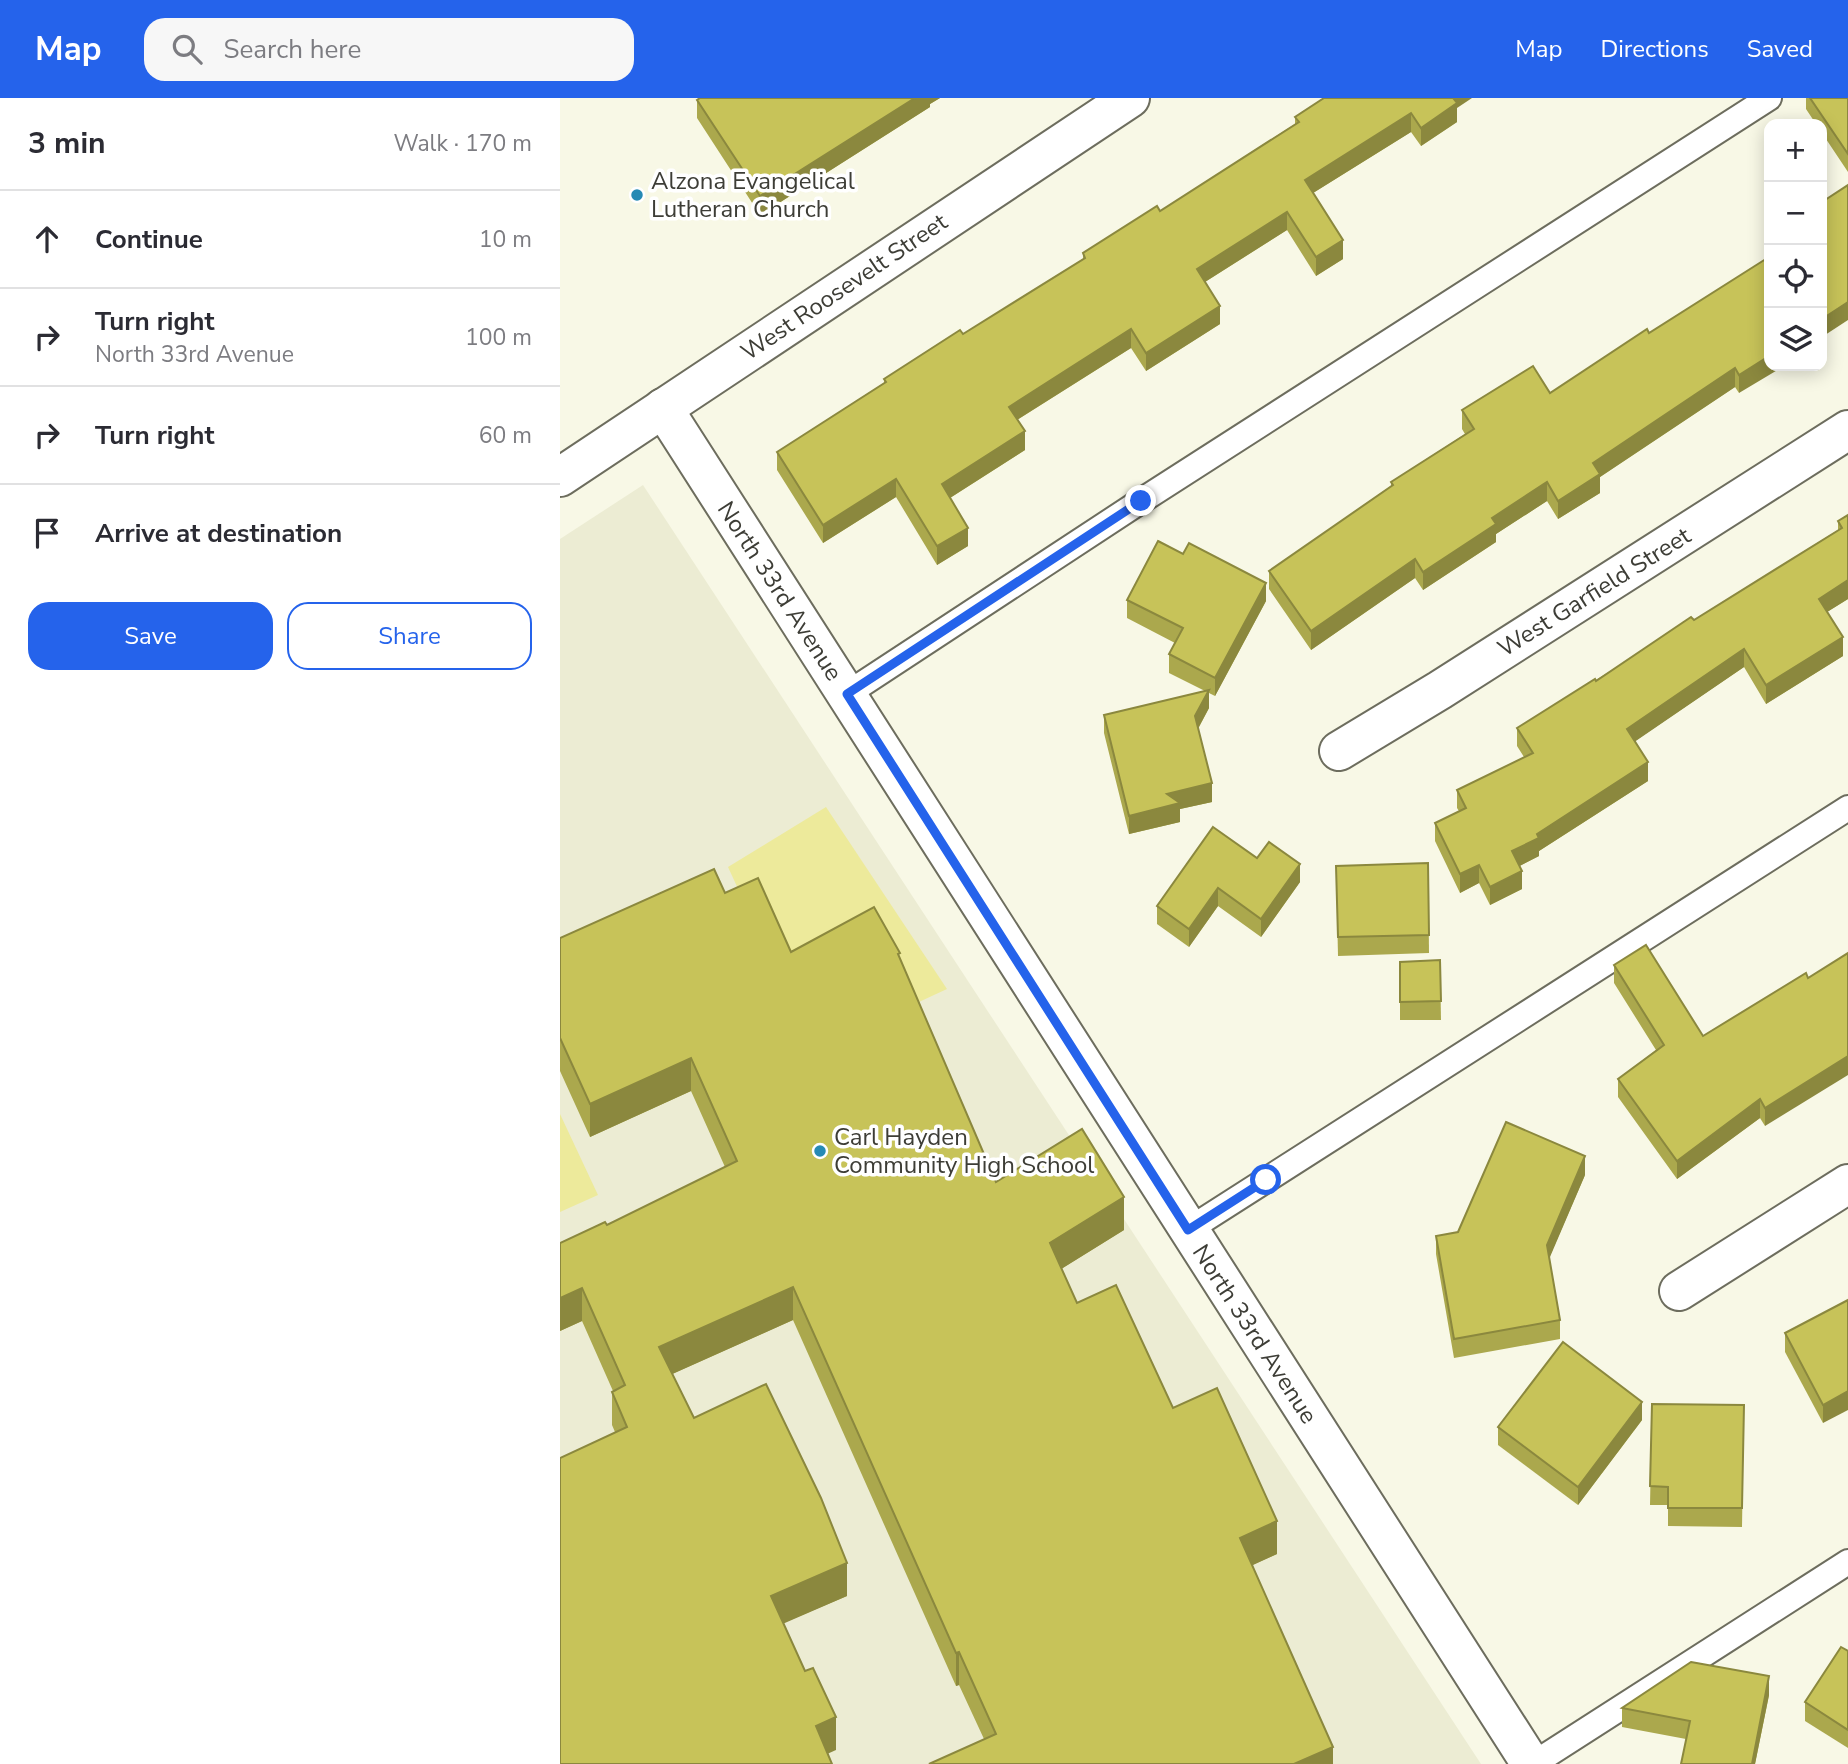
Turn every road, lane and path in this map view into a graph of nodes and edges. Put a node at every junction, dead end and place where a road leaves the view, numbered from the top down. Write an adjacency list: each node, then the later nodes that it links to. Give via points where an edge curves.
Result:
1 (1130, 98): 3 (street, West Roosevelt Street)
2 (1769, 98): 6 (lane)
3 (663, 408): 5 (street, West Roosevelt Street); 6 (street, North 33rd Avenue)
4 (1848, 430): 7 (street, West Garfield Street)
5 (560, 477)
6 (847, 694): 10 (street, North 33rd Avenue)
7 (1339, 751)
8 (1848, 808): 10 (lane)
9 (1848, 1184): 11 (street)
10 (1188, 1230): 13 (street, North 33rd Avenue)
11 (1679, 1291)
12 (1848, 1562): 13 (lane)
13 (1532, 1764)

